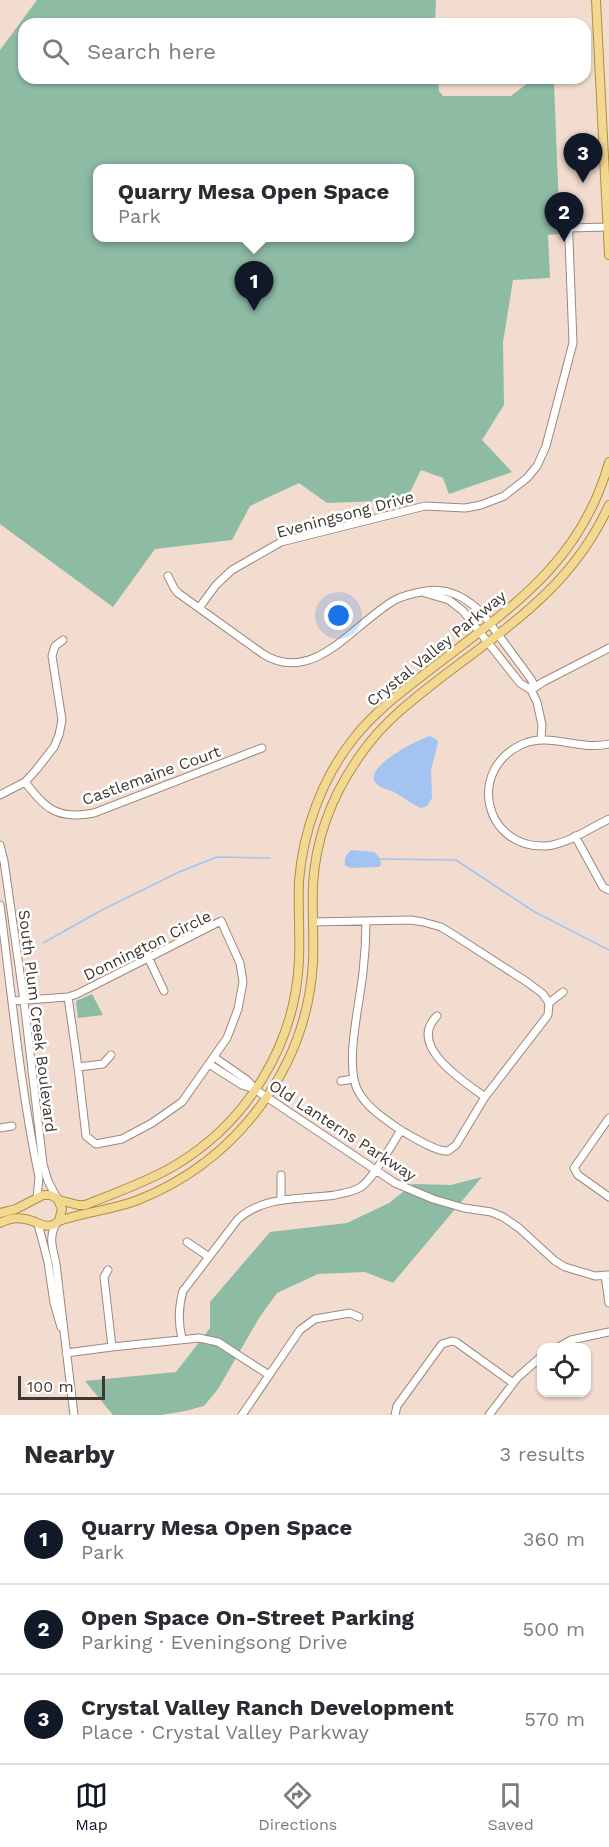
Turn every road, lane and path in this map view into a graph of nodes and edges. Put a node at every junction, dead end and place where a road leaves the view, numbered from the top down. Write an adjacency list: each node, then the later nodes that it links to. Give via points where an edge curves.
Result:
1 (596, 0): 3 (main road)
2 (568, 214): 4 (street, Eveningsong Drive)
3 (609, 227): 4 (street); 5 (main road)
4 (568, 228): 10 (street, Eveningsong Drive, via 573,343 546,446 527,478 504,496 481,505 425,507 281,542 232,570)
5 (609, 255)
6 (609, 462): 11 (main road, Crystal Valley Parkway, via 591,511 568,549 540,581)
7 (609, 505): 13 (main road, Crystal Valley Parkway, via 588,544 560,581)
8 (168, 576): 10 (street, via 174,588)
9 (419, 592): 10 (street, via 396,599 321,655 296,664 268,658); 11 (street, via 437,590 458,595); 12 (street, via 457,606)
10 (199, 608)
11 (490, 622): 12 (main road, Crystal Valley Parkway); 13 (street)
12 (480, 630): 15 (street); 44 (main road, Crystal Valley Parkway, via 366,724 345,750 321,794 309,828 299,882 296,992 281,1042)
13 (498, 634): 15 (main road, Crystal Valley Parkway); 17 (street, via 527,672 533,683)
14 (63, 640): 21 (street, via 55,646 52,656 62,720 59,735)
15 (488, 641): 17 (street, via 520,683); 30 (main road, Crystal Valley Parkway, via 387,723 348,773 328,813 318,850)
16 (609, 648): 17 (street)
17 (531, 690): 18 (street, via 540,713)
18 (541, 739): 19 (street, via 587,746); 24 (street, via 524,743 501,759 489,784 490,809 502,829 523,843 546,846)
19 (609, 744)
20 (262, 748): 21 (street, Castlemaine Court, via 94,813 76,816 50,808)
21 (25, 782): 22 (street)
22 (0, 795)
23 (609, 819): 24 (street)
24 (575, 836): 26 (street, via 603,887)
25 (0, 845): 27 (street, South Plum Creek Boulevard)
26 (609, 890)
27 (9, 903): 28 (street); 35 (street, South Plum Creek Boulevard)
28 (0, 905): 36 (street, South Plum Creek Boulevard)
29 (366, 921): 30 (street); 37 (street, via 411,920 441,927 527,982); 42 (street)
30 (313, 922): 46 (main road, Crystal Valley Parkway, via 313,962 305,1013 294,1047)
31 (148, 957): 32 (street); 34 (street, Donnington Circle); 40 (street, Donnington Circle, via 221,921 240,963 243,982 227,1038)
32 (164, 991)
33 (563, 992): 37 (street)
34 (68, 997): 35 (street, Donnington Circle); 41 (street, Donnington Circle)
35 (24, 1001): 36 (street, Donnington Circle); 55 (street, South Plum Creek Boulevard, via 43,1164)
36 (13, 1002): 54 (street, South Plum Creek Boulevard, via 39,1177)
37 (549, 1003): 45 (street, via 549,1015)
38 (436, 1016): 45 (street, via 429,1031 432,1049 452,1072)
39 (111, 1055): 41 (street, via 103,1064)
40 (211, 1060): 41 (street, Donnington Circle, via 182,1102 122,1139 96,1144 86,1136); 44 (street, Old Lanterns Parkway, via 247,1080)
41 (78, 1066)
42 (353, 1079): 43 (street); 50 (street, via 376,1113)
43 (341, 1081)
44 (256, 1090): 46 (street, Old Lanterns Parkway); 55 (main road, Crystal Valley Parkway, via 213,1139 173,1167 85,1204)
45 (485, 1097): 50 (street, via 456,1145 448,1151)
46 (268, 1098): 51 (street, Old Lanterns Parkway); 58 (main road, Crystal Valley Parkway, via 222,1149 170,1185 126,1205)
47 (609, 1118): 53 (street, via 574,1168)
48 (12, 1126): 49 (street)
49 (0, 1128)
50 (401, 1130): 51 (street)
51 (375, 1170): 56 (street, via 362,1186 350,1192); 64 (street, Old Lanterns Parkway, via 411,1191 504,1218 541,1250 576,1272)
52 (281, 1175): 56 (street)
53 (609, 1197)
54 (35, 1199): 55 (main road, via 47,1194); 57 (main road); 60 (main road, via 30,1211)
55 (58, 1199): 58 (main road, via 62,1209)
56 (281, 1199): 62 (street, via 246,1212)
57 (0, 1213)
58 (57, 1222): 60 (main road, via 47,1226); 68 (street, via 51,1241)
59 (0, 1223): 60 (main road, via 17,1218)
60 (36, 1223): 68 (street, via 47,1254)
61 (187, 1242): 62 (street)
62 (209, 1257): 69 (street, via 183,1291 179,1303)
63 (108, 1270): 71 (street, via 104,1277)
64 (607, 1275): 65 (street)
65 (609, 1303)
66 (359, 1317): 74 (street, via 350,1313 315,1318 300,1330)
67 (609, 1332): 70 (street)
68 (64, 1338): 72 (street)
69 (182, 1339): 71 (street); 74 (street, via 218,1342)
70 (565, 1343)
71 (112, 1347): 72 (street)
72 (66, 1353): 76 (street)
73 (537, 1361): 75 (street)
74 (269, 1376): 77 (street)
75 (513, 1383): 78 (street, via 456,1342 447,1341 397,1406); 79 (street)
76 (74, 1415)
77 (242, 1415)
78 (395, 1415)
79 (489, 1415)

